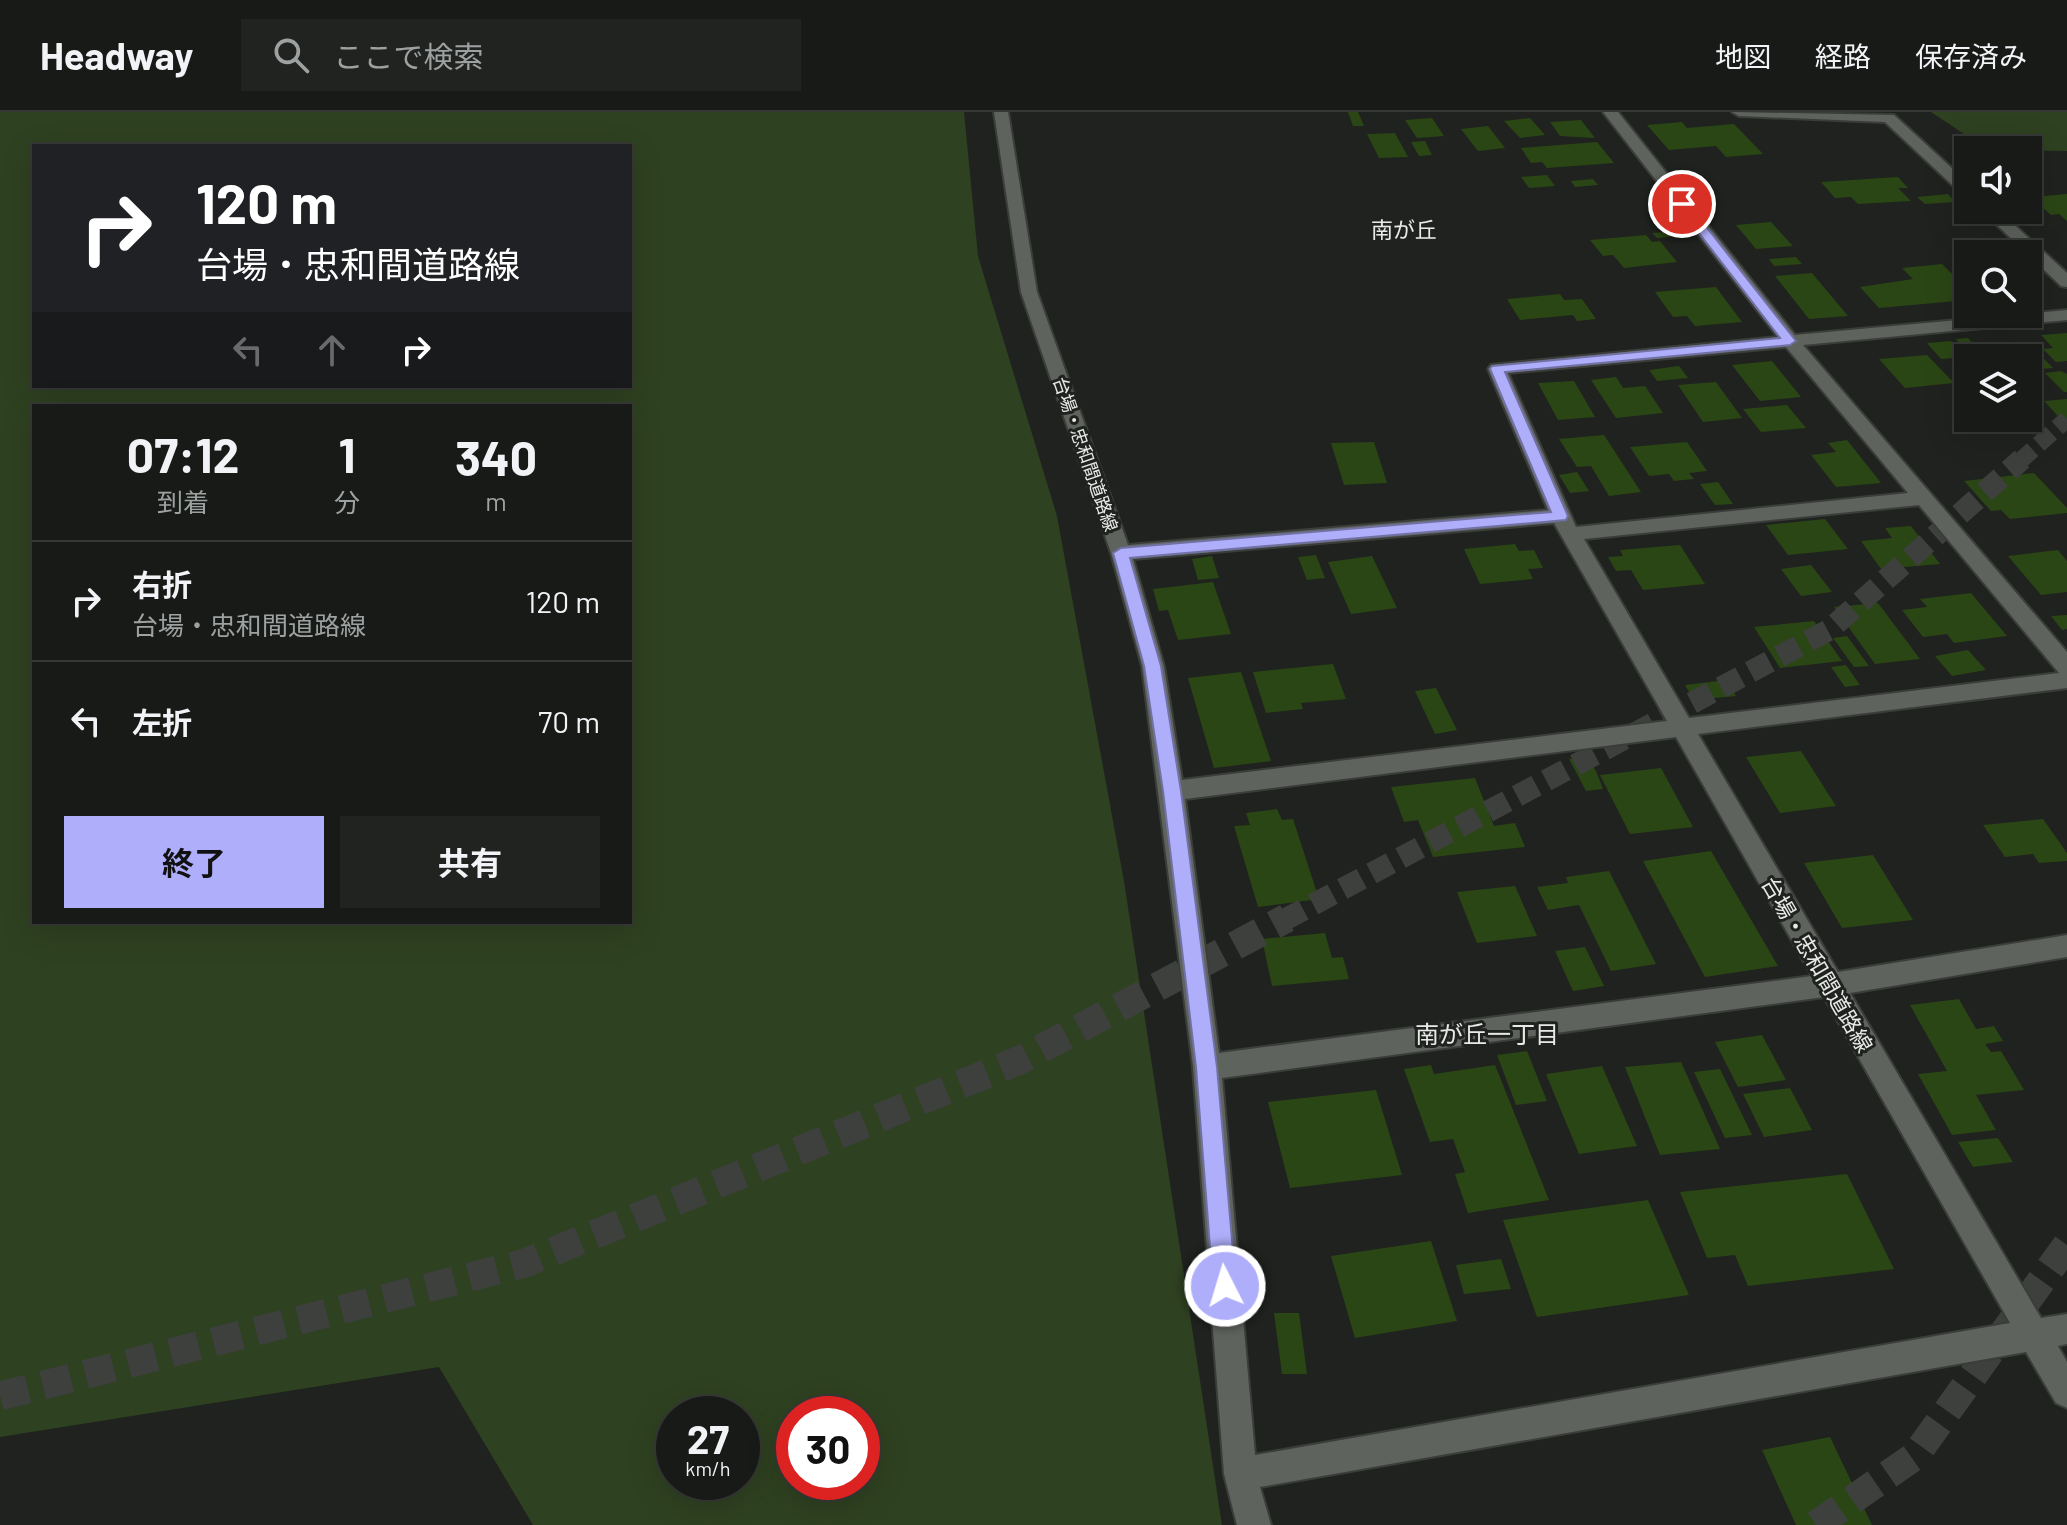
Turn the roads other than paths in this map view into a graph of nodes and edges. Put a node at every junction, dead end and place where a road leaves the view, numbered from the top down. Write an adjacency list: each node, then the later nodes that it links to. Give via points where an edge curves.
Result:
1 (1001, 112): 11 (street, 台場・忠和間道路線, via 1029,292)
2 (1610, 112): 8 (street)
3 (1739, 112): 4 (street, via 1889,118)
4 (1954, 178)
5 (2004, 224): 6 (street)
6 (2067, 282)
7 (2067, 315): 8 (street)
8 (1790, 341): 9 (street); 10 (street, via 1497,369)
9 (1925, 498): 10 (street); 12 (street)
10 (1565, 525): 11 (street, 台場・忠和間道路線); 14 (street, 台場・忠和間道路線)
11 (1121, 553): 15 (street, via 1153,666)
12 (2064, 657)
13 (2067, 680): 14 (street)
14 (1684, 727): 15 (street); 17 (street, 台場・忠和間道路線)
15 (1172, 791): 18 (street)
16 (2067, 946): 17 (street)
17 (1829, 985): 18 (street); 20 (street, 台場・忠和間道路線)
18 (1207, 1067): 22 (street)
19 (2067, 1329): 20 (street)
20 (2032, 1334): 21 (street, 台場・忠和間道路線); 22 (street)
21 (2067, 1392)
22 (1240, 1474): 23 (street)
23 (1254, 1525)

